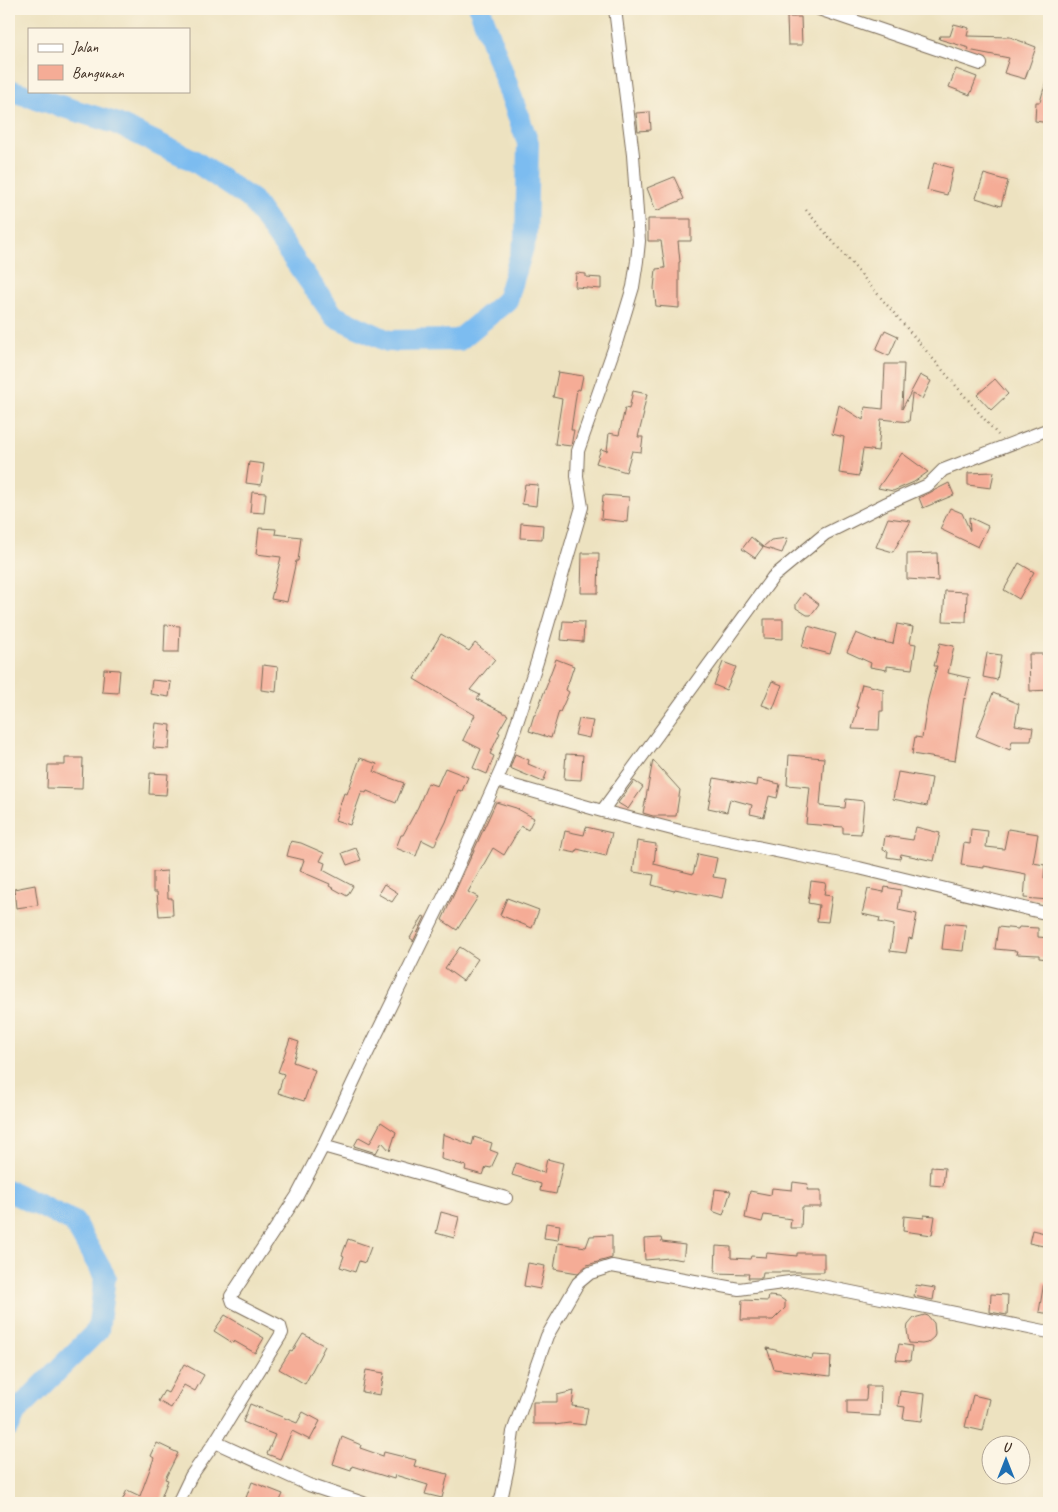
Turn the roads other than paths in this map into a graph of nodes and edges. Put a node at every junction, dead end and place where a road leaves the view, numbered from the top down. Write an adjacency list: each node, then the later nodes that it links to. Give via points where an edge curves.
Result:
1 (615, 9): 5 (street, via 632,155 639,242 637,261 633,287 617,340 578,450 577,476 582,507 537,662)
2 (819, 9): 3 (street)
3 (981, 64)
4 (1049, 430): 6 (street, via 943,470 928,485 825,534 773,577)
5 (497, 781): 6 (street); 8 (street)
6 (602, 812): 7 (street, via 859,868)
7 (1049, 914)
8 (323, 1146): 9 (street); 11 (street, via 297,1196 231,1296 233,1302 280,1326 282,1332)
9 (506, 1198)
10 (1049, 1332): 14 (street, via 797,1281 739,1289 612,1266 590,1273 578,1283 546,1336 513,1432)
11 (215, 1442): 12 (street, via 191,1476); 13 (street, via 309,1485)
12 (178, 1503)
13 (363, 1503)
14 (498, 1503)

